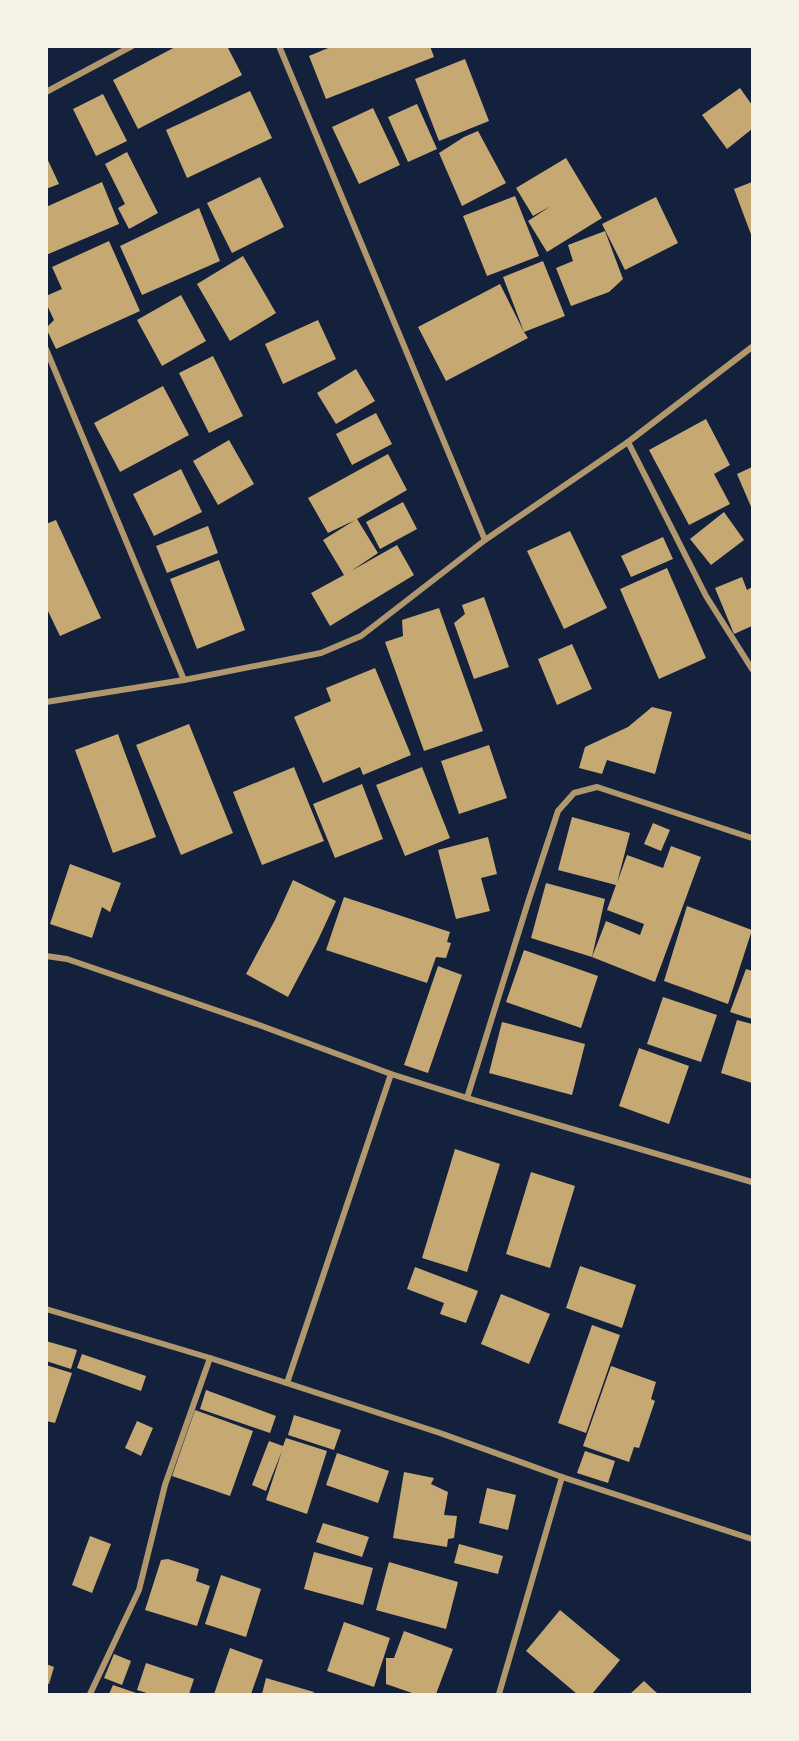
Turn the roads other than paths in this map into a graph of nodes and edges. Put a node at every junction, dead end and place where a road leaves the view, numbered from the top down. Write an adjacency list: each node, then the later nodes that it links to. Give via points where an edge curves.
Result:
1 (132, 46): 3 (street)
2 (279, 46): 7 (street)
3 (46, 92)
4 (753, 347): 6 (street)
5 (46, 349): 9 (street)
6 (628, 442): 7 (street); 8 (street, via 706,596)
7 (485, 540): 9 (street, via 361,636 321,653)
8 (753, 669)
9 (184, 680): 10 (street)
10 (46, 702)
11 (753, 838): 14 (street, via 597,787 574,793 558,811)
12 (46, 956): 13 (street, via 67,959)
13 (391, 1074): 14 (street); 18 (street)
14 (467, 1098): 15 (street)
15 (753, 1182)
16 (46, 1310): 17 (street)
17 (210, 1358): 18 (street); 21 (street, via 165,1485 139,1590)
18 (287, 1383): 19 (street)
19 (562, 1477): 20 (street); 22 (street)
20 (753, 1539)
21 (90, 1695)
22 (499, 1695)

